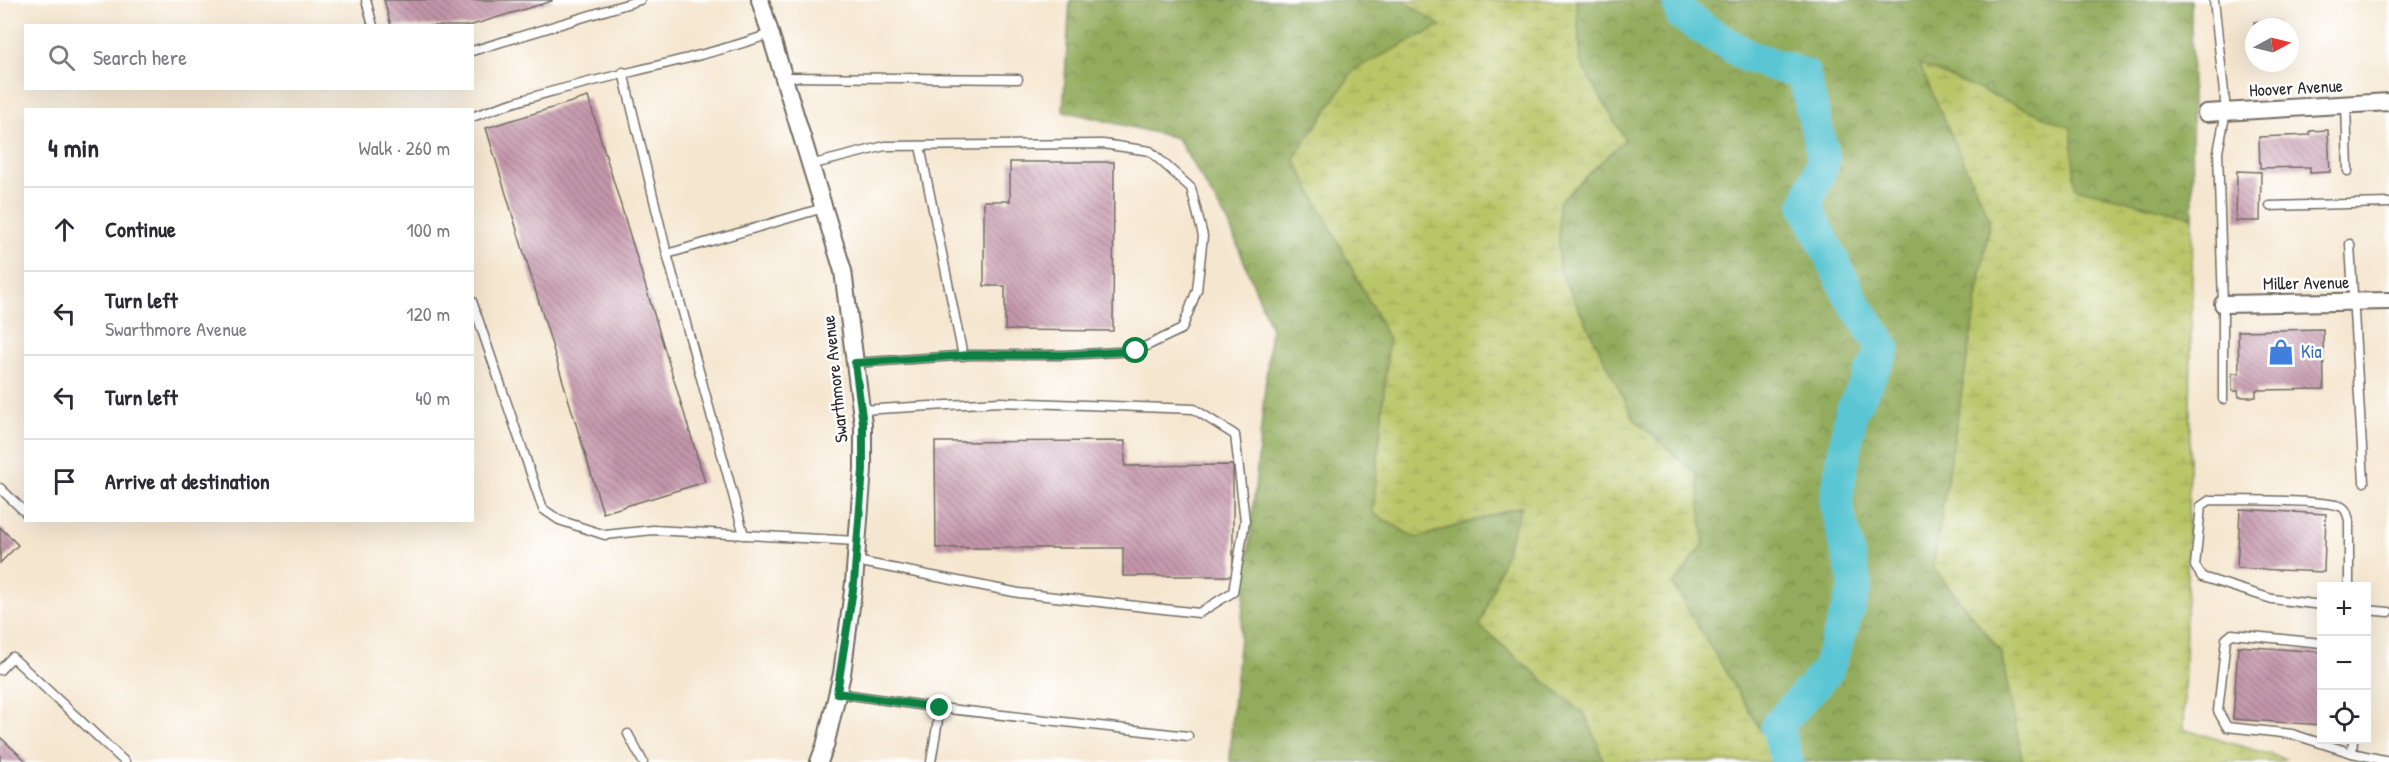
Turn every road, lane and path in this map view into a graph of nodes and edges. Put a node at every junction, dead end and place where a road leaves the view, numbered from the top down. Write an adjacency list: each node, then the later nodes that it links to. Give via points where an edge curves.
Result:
1 (366, 0): 5 (lane)
2 (640, 0): 7 (lane)
3 (760, 0): 6 (street, Swarthmore Avenue)
4 (2214, 0): 13 (lane)
5 (372, 24)
6 (770, 34): 8 (lane, via 728,49); 9 (street, Swarthmore Avenue)
7 (474, 50)
8 (623, 72): 15 (lane); 23 (lane)
9 (784, 77): 10 (lane); 17 (street, Swarthmore Avenue)
10 (1018, 79)
11 (2389, 102): 12 (street, Hoover Avenue)
12 (2346, 104): 13 (street, Hoover Avenue); 18 (lane)
13 (2226, 111): 14 (street, Hoover Avenue); 26 (lane, via 2218,152)
14 (2206, 113)
15 (474, 116)
16 (920, 146): 17 (lane, via 885,146); 28 (lane); 28 (lane, via 1103,144 1150,151 1191,188 1203,236 1197,290 1182,329 1136,351)
17 (810, 165): 21 (street, Swarthmore Avenue)
18 (2348, 171)
19 (2389, 203): 20 (lane)
20 (2270, 206)
21 (823, 208): 23 (lane); 29 (street, Swarthmore Avenue, via 843,271)
22 (2350, 244): 24 (lane)
23 (667, 254): 35 (lane)
24 (2354, 301): 25 (street, Miller Avenue); 26 (street, Miller Avenue); 32 (lane)
25 (2389, 301)
26 (2223, 304): 30 (lane)
27 (474, 307): 35 (lane, via 543,509 559,520 605,535 653,530)
28 (963, 356): 29 (lane)
29 (855, 363): 31 (street, Swarthmore Avenue)
30 (2223, 399)
31 (861, 410): 36 (street, Swarthmore Avenue, via 863,470); 37 (lane, via 1000,402 1194,409 1235,435 1245,521 1233,592 1199,613 1019,593)
32 (2364, 482)
33 (0, 488): 34 (lane)
34 (24, 511)
35 (744, 535): 36 (lane)
36 (857, 541): 37 (street, Swarthmore Avenue)
37 (856, 561): 44 (street, Swarthmore Avenue)
38 (2349, 582): 39 (lane, via 2349,520 2340,506 2210,500 2201,506 2195,566 2202,577 2272,599)
39 (2317, 604)
40 (2371, 610): 41 (lane)
41 (2389, 612)
42 (2317, 642): 49 (lane, via 2232,634 2226,639 2218,711 2227,727 2292,734)
43 (0, 670): 51 (lane, via 12,657)
44 (837, 693): 45 (lane); 53 (street, Swarthmore Avenue)
45 (940, 708): 47 (lane); 54 (lane)
46 (628, 734): 52 (lane)
47 (1188, 736)
48 (2353, 744): 49 (lane)
49 (2352, 753): 50 (lane)
50 (2389, 761)
51 (125, 762)
52 (643, 762)
53 (819, 762)
54 (931, 762)

